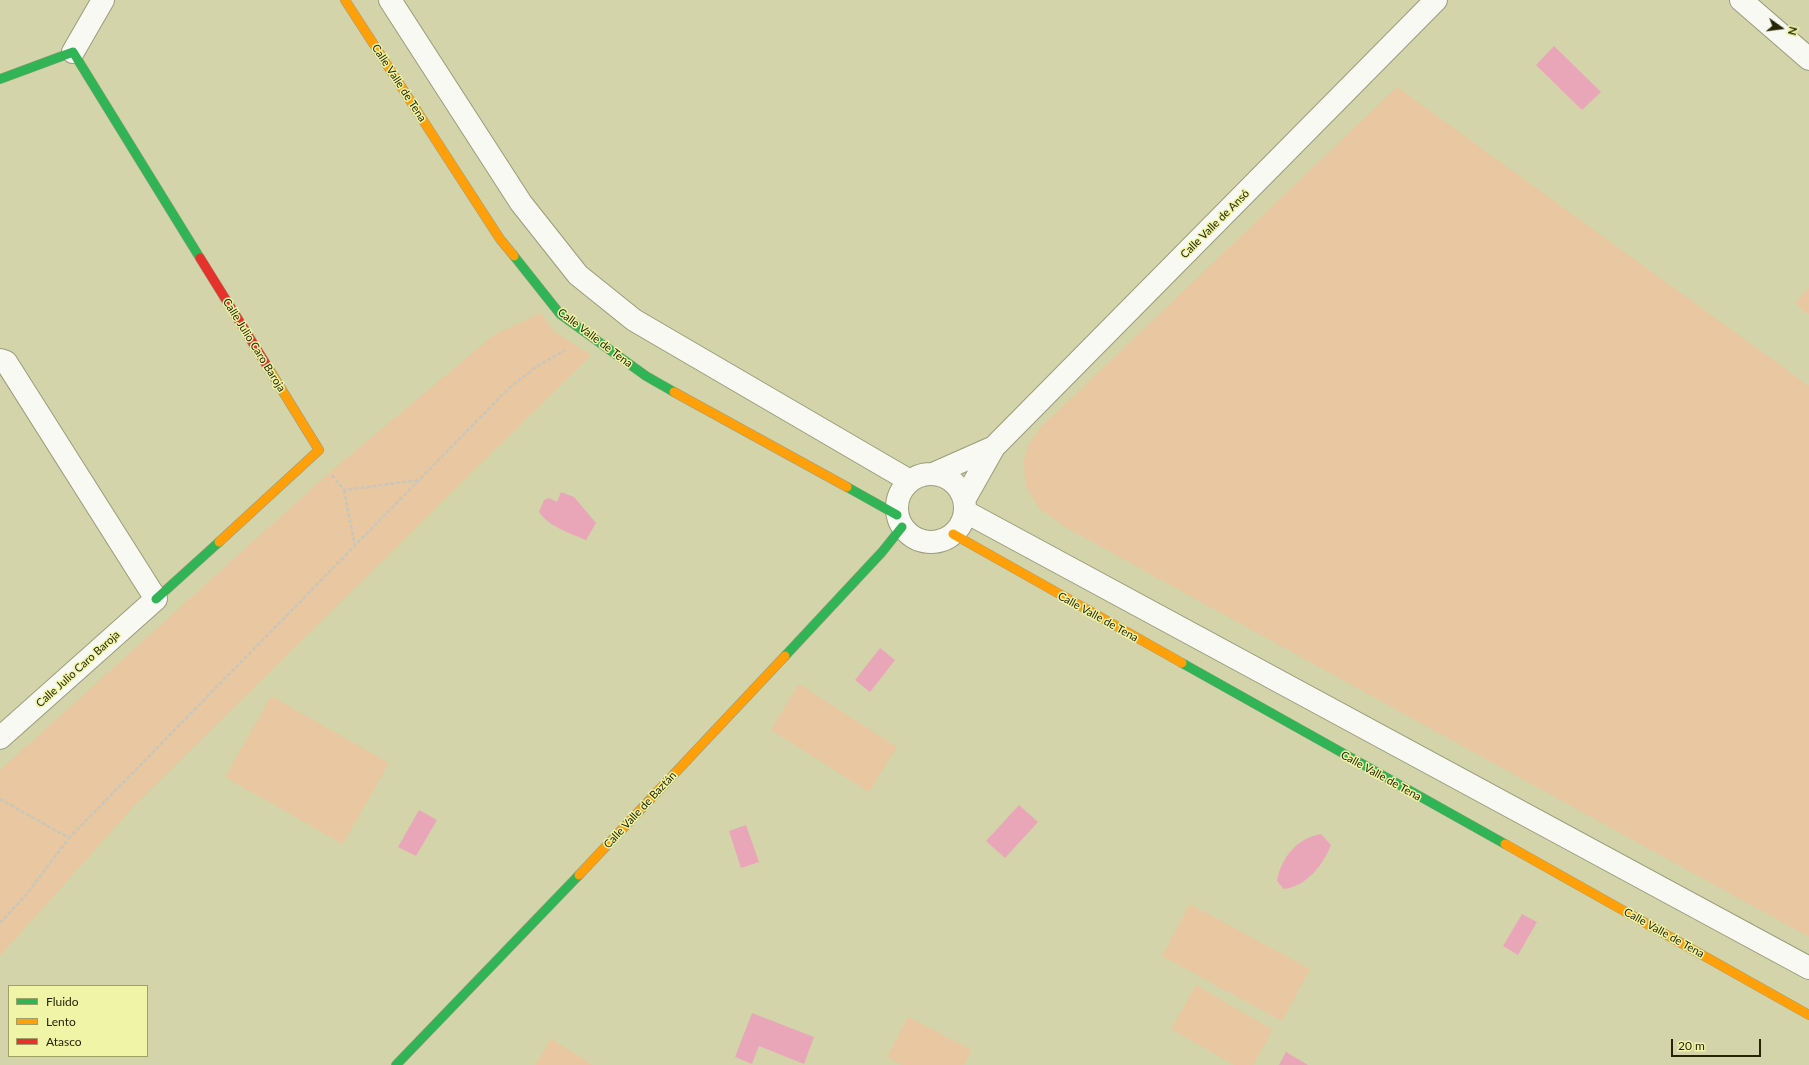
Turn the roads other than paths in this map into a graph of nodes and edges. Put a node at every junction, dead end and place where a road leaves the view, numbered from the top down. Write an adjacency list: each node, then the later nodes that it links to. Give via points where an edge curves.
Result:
1 (103, 0): 6 (street)
2 (345, 0): 14 (street, Calle Valle de Tena, via 500,239 560,314 646,376)
3 (390, 0): 12 (street, via 521,203 578,275 634,320)
4 (1436, 0): 10 (street, Calle Valle de Ansó)
5 (1741, 0): 7 (street)
6 (73, 52): 8 (street); 18 (street, Calle Julio Caro Baroja, via 319,450)
7 (1809, 59)
8 (0, 78)
9 (0, 360): 18 (street, via 6,362)
10 (994, 447): 11 (street, Calle Valle de Ansó); 13 (street, Calle Valle de Ansó)
11 (933, 474): 12 (street, via 925,474); 13 (street, via 944,476 953,482 960,490)
12 (910, 481): 14 (street, via 899,496 897,505)
13 (965, 506): 15 (street, via 963,521); 20 (street)
14 (900, 521): 16 (street, via 910,535); 17 (street, Calle Valle de Baztán)
15 (953, 534): 16 (street, via 932,543); 21 (street, Calle Valle de Tena)
16 (920, 541): 17 (street)
17 (882, 552): 22 (street, Calle Valle de Baztán)
18 (156, 599): 19 (street, Calle Julio Caro Baroja)
19 (0, 738)
20 (1809, 968)
21 (1809, 1015)
22 (396, 1065)

